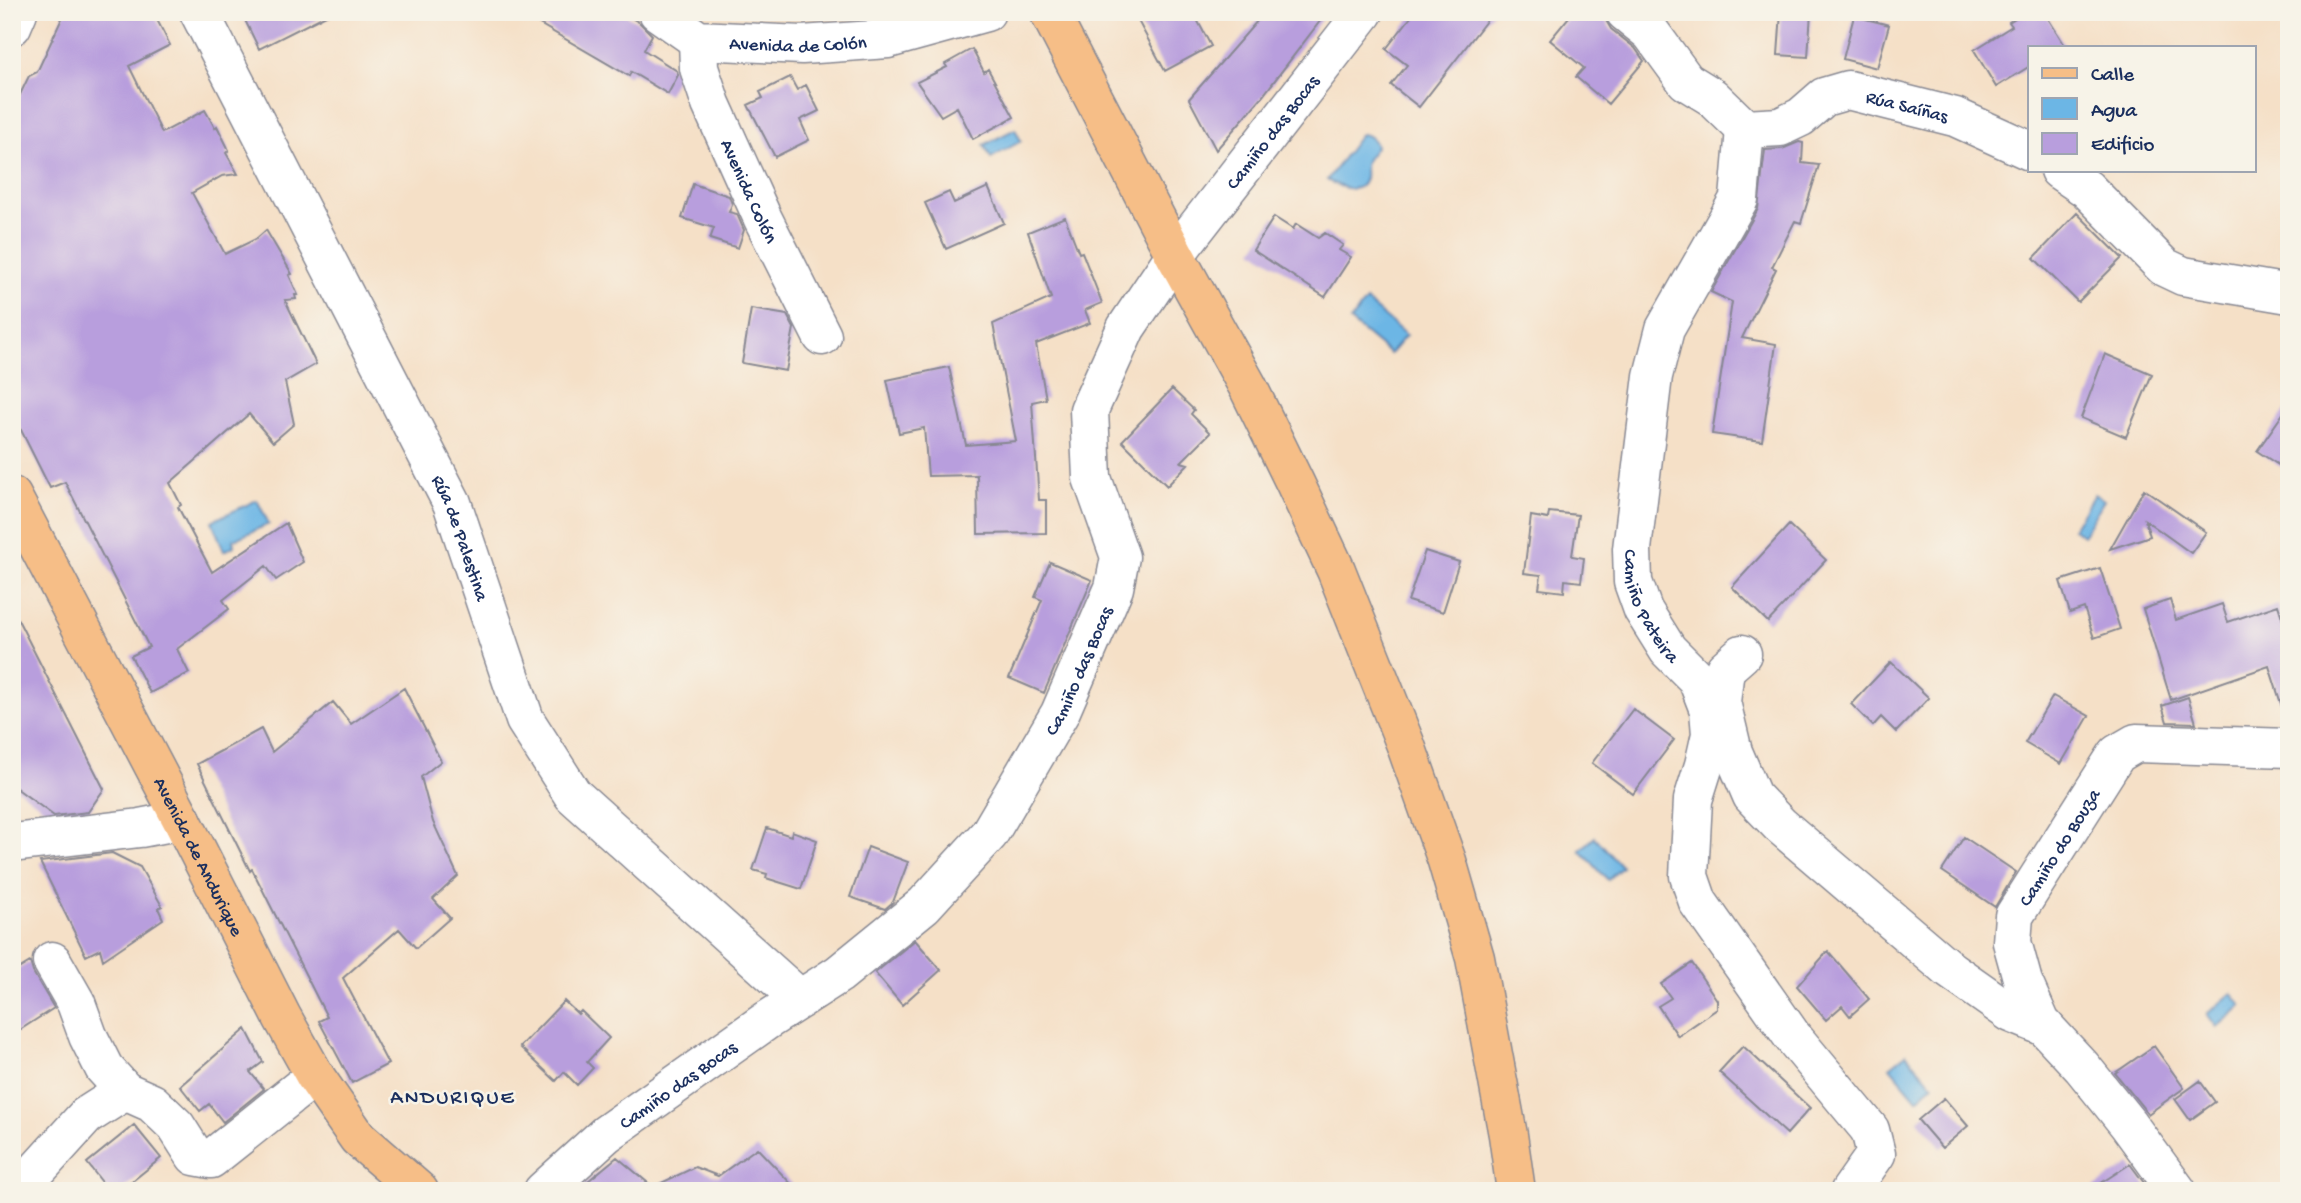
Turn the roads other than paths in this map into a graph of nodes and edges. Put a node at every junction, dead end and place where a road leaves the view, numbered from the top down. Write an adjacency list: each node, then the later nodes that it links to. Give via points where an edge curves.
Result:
1 (18, 12): 8 (street)
2 (199, 12): 22 (street, Rúa de Palestina, via 452,503 525,720 573,795)
3 (657, 12): 9 (street)
4 (986, 12): 9 (street, Avenida de Colón, via 888,39 802,46)
5 (1049, 12): 13 (main road)
6 (1364, 12): 13 (street, Camiño das Bocas)
7 (1625, 12): 10 (street, via 1651,33 1686,81 1712,97)
8 (12, 26)
9 (698, 40): 15 (street, Avenida Colón, via 699,68 711,104)
10 (1745, 129): 11 (street, Rúa Saíñas, via 1780,127 1801,117 1824,97 1848,90 1955,117); 30 (street, Camiño Pateira, via 1739,200 1665,329 1656,364 1632,549 1633,582 1643,610 1668,650 1697,679 1709,710 1711,734 1693,800 1689,876 1698,902 1792,1036 1870,1130 1876,1154)
11 (2028, 150)
12 (2062, 172): 14 (street, via 2087,189 2164,267 2183,276)
13 (1175, 255): 22 (street, Camiño das Bocas, via 1126,328 1088,410 1092,478 1120,557 1114,587 1060,713 989,834 934,895 839,974); 29 (main road, via 1295,483 1405,743 1475,958)
14 (2289, 294)
15 (822, 336)
16 (12, 496): 19 (main road, Avenida de Andurique)
17 (1742, 654): 23 (street, via 1725,669 1721,702 1733,752 1752,796 1951,970 2011,1013)
18 (2289, 748): 23 (street, Camiño do Bouza, via 2136,743 2117,754 2014,916 2014,952)
19 (182, 820): 20 (street); 24 (main road, Avenida de Andurique)
20 (12, 843)
21 (52, 961): 25 (street, via 104,1068)
22 (800, 999): 28 (street, Camiño das Bocas, via 606,1134)
23 (2045, 1027): 31 (street, Camiño do Bouza, via 2120,1114)
24 (314, 1076): 25 (street, via 211,1159 195,1156 176,1126 152,1103); 27 (main road, Avenida de Andurique, via 358,1138)
25 (125, 1091): 26 (street, via 86,1116)
26 (24, 1185)
27 (419, 1191)
28 (543, 1191)
29 (1516, 1191)
30 (1850, 1191)
31 (2177, 1191)

